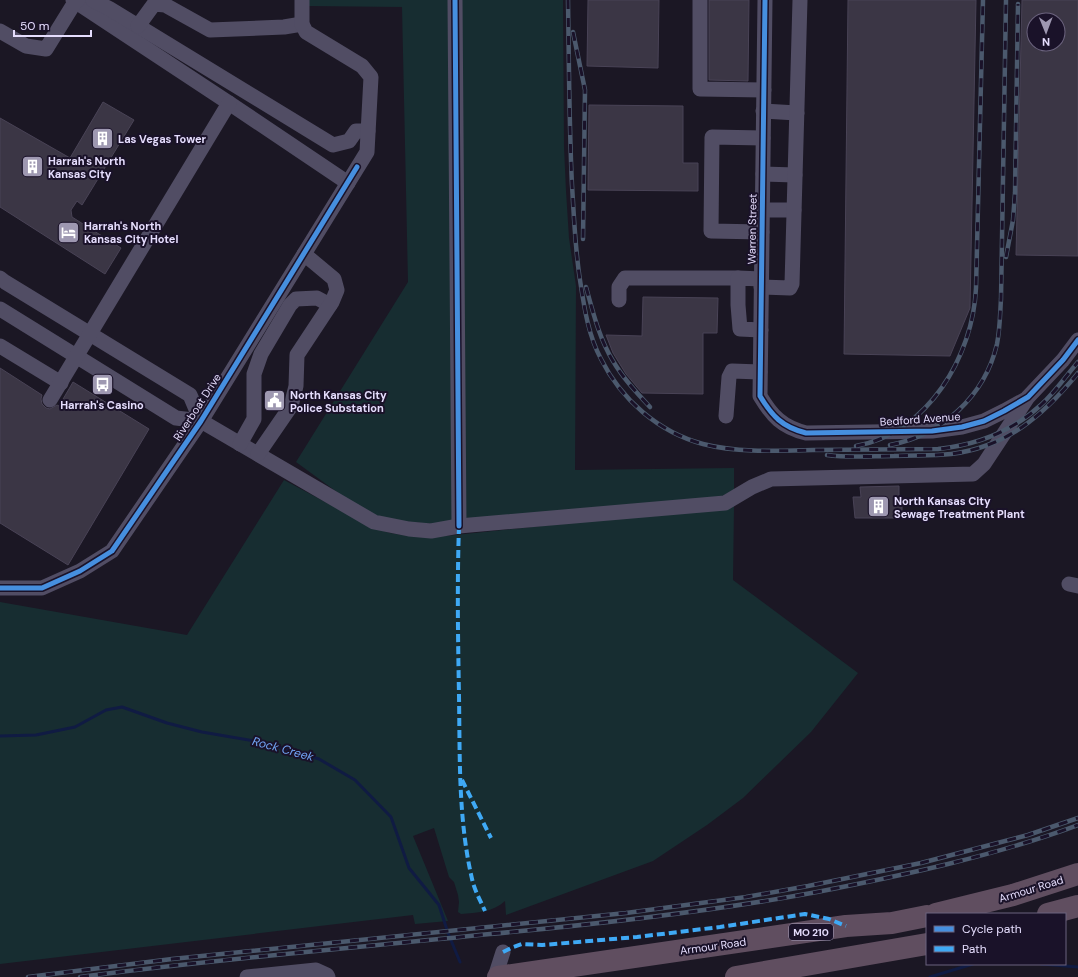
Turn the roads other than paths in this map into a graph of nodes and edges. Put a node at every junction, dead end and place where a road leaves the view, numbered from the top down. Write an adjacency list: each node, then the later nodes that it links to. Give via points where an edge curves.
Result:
1 (93, 0): 9 (street)
2 (302, 0): 8 (street)
3 (455, 0): 44 (street)
4 (700, 0): 11 (street, via 700,89)
5 (765, 0): 11 (street, Warren Street)
6 (800, 0): 14 (street)
7 (75, 1): 10 (street, via 46,49 26,46); 12 (street)
8 (302, 24): 9 (street, via 210,30 165,5 154,4); 15 (street, Riverboat Drive, via 306,32 362,66 371,77)
9 (138, 26): 15 (street, via 333,144 349,141 356,131)
10 (0, 31)
11 (764, 90): 13 (street, Warren Street)
12 (229, 103): 19 (street); 31 (street)
13 (763, 111): 14 (street); 16 (street, Warren Street)
14 (797, 113): 18 (street)
15 (368, 131): 19 (street, Riverboat Drive, via 367,152)
16 (763, 138): 17 (street, Warren Street); 22 (street, via 712,137 712,231)
17 (763, 174): 18 (street); 20 (street, Warren Street)
18 (795, 175): 21 (street)
19 (348, 183): 23 (street, Riverboat Drive)
20 (762, 210): 21 (street); 22 (street, Warren Street)
21 (794, 210): 26 (street, via 792,284 790,288)
22 (762, 232): 26 (street, Warren Street)
23 (304, 254): 28 (street, via 334,279 337,290); 40 (street, Riverboat Drive)
24 (0, 278): 31 (street)
25 (738, 278): 26 (street); 27 (street, via 625,278 619,287); 30 (street, via 740,329)
26 (761, 283): 30 (street, Warren Street)
27 (619, 300)
28 (330, 305): 42 (street, via 317,298 307,298 296,299 290,305 260,354 254,374 254,419); 43 (street, via 297,355 296,386 291,406)
29 (0, 308): 34 (street)
30 (760, 330): 35 (street, Warren Street)
31 (90, 334): 34 (street); 40 (street, via 190,395)
32 (1078, 340): 37 (street)
33 (0, 346): 36 (street)
34 (77, 357): 36 (street); 40 (street, via 176,418)
35 (760, 372): 39 (street, via 732,371 729,377); 41 (street, Warren Street, via 760,396 767,408 777,420)
36 (61, 383): 38 (street)
37 (1028, 397): 41 (street, Bedford Avenue, via 984,421 962,427); 44 (street, via 984,464 973,474 771,479 725,503)
38 (50, 400)
39 (726, 416)
40 (201, 421): 42 (street); 45 (street, Riverboat Drive, via 112,551 80,571 42,588)
41 (806, 433)
42 (240, 444): 43 (street)
43 (258, 454): 44 (street, via 374,522 431,531)
44 (459, 526)
45 (0, 588)
46 (1078, 874): 48 (highway, Armour Road, via 1013,895)
47 (1078, 906): 49 (highway)
48 (940, 913)
49 (1052, 913)
50 (926, 916): 56 (highway, Armour Road / MO 210)
51 (926, 944): 57 (highway)
52 (503, 952): 55 (street)
53 (247, 977): 54 (street, via 316,970)
54 (328, 977)
55 (495, 977)
56 (498, 977)
57 (736, 977)

